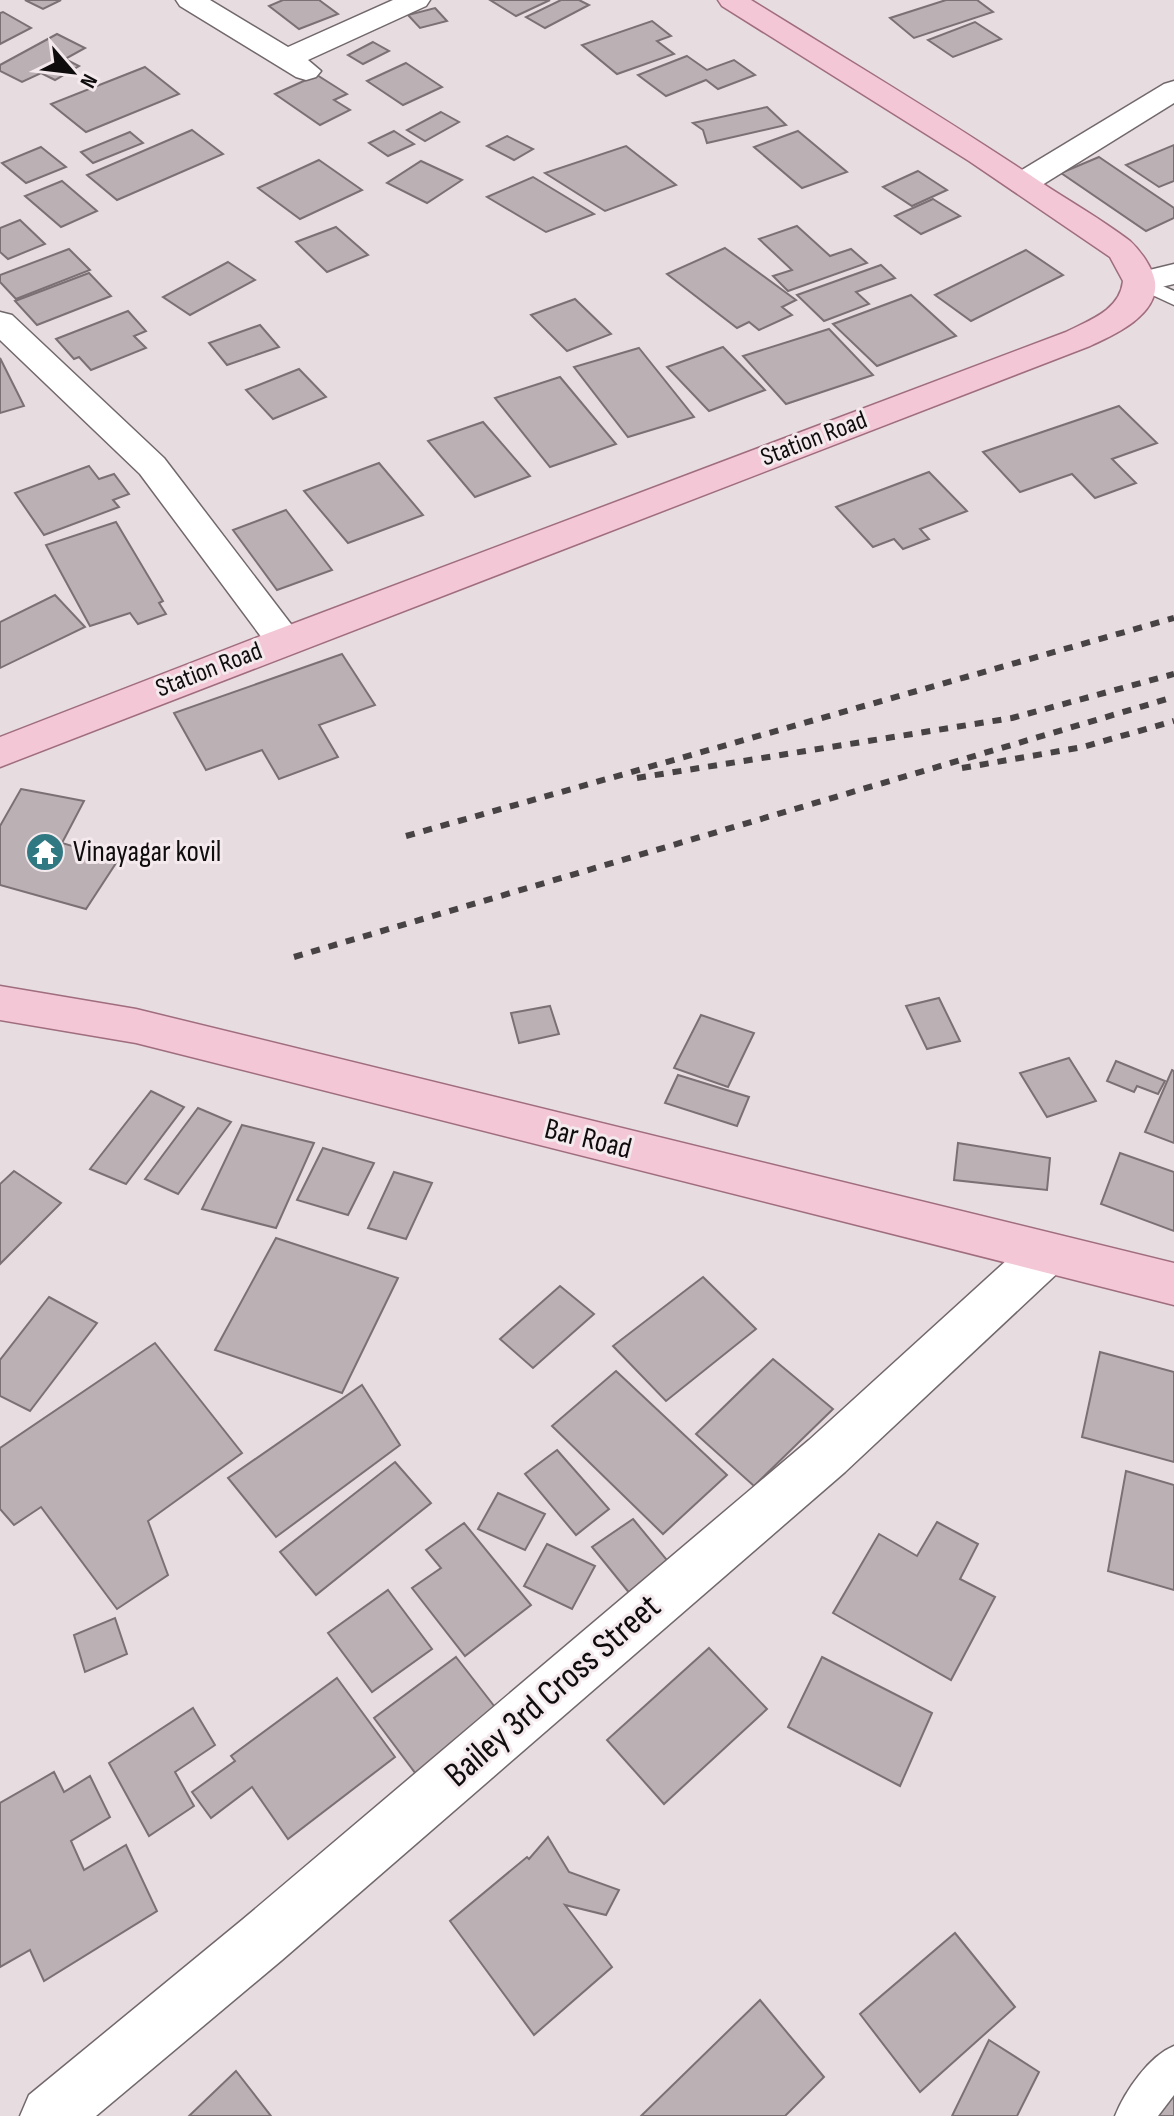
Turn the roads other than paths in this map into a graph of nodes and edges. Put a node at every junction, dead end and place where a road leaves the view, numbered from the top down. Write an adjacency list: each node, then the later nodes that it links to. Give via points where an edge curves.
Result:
1 (190, 0): 2 (street, via 296,65)
2 (416, 0)
3 (732, 0): 5 (main road)
4 (1174, 90): 5 (street)
5 (1023, 183): 7 (main road, via 1121,250 1135,264)
6 (1174, 274): 7 (street)
7 (1140, 282): 8 (lane); 10 (main road, Station Road, via 1135,304 1116,321 1078,339)
8 (1174, 299)
9 (0, 322): 10 (street, via 152,466)
10 (284, 641): 11 (main road, Station Road)
11 (0, 753)
12 (0, 1003): 13 (main road, Bar Road, via 136,1026)
13 (1046, 1254): 14 (main road, Bar Road); 16 (street, Bailey 3rd Cross Street, via 815,1466)
14 (1174, 1284)
15 (1174, 2065): 17 (lane)
16 (50, 2116)
17 (1134, 2116)

